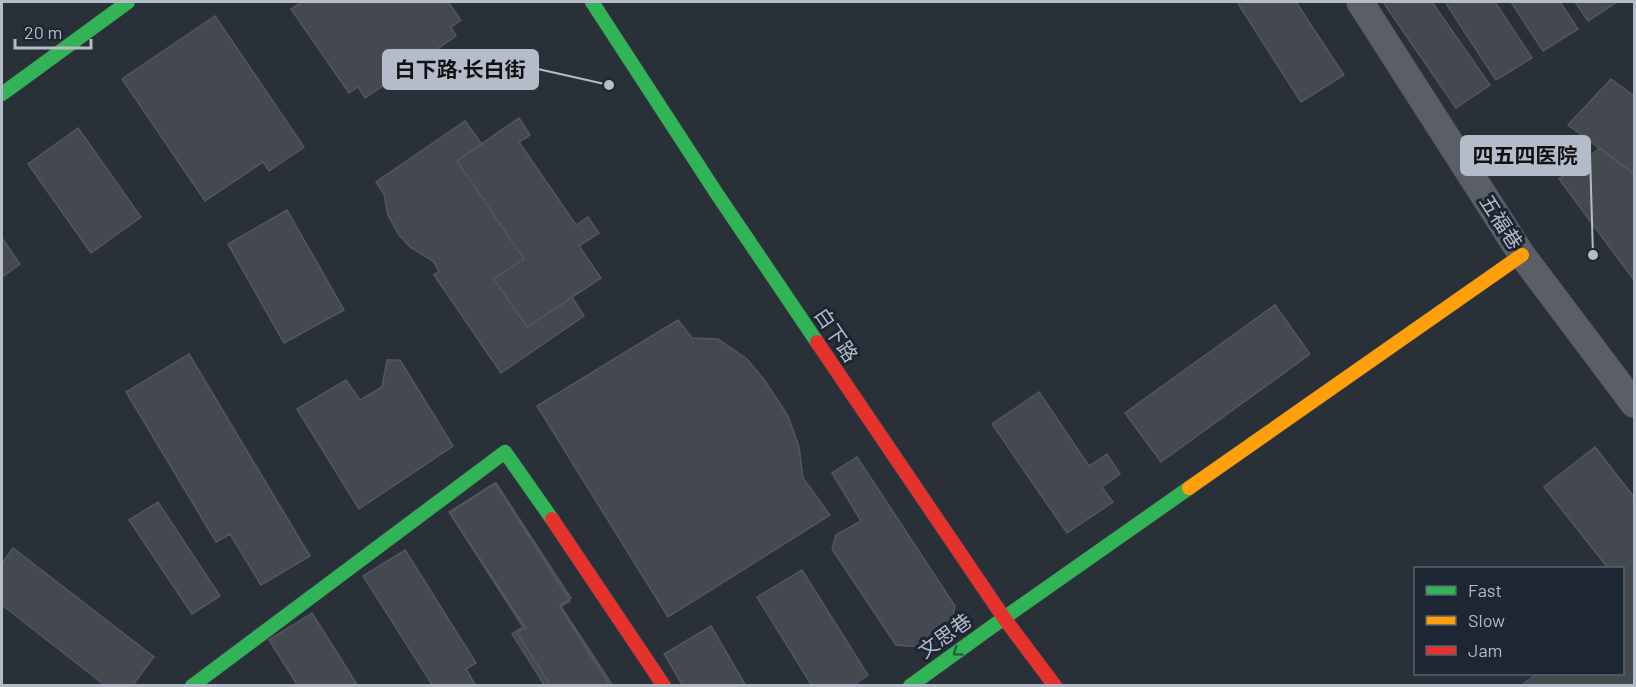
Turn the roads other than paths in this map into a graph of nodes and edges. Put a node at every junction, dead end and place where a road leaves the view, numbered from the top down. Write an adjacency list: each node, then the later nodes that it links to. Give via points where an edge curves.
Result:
1 (128, 2): 4 (street)
2 (592, 2): 7 (street, 白下路)
3 (1360, 2): 5 (street, 五福巷)
4 (2, 94)
5 (1522, 255): 6 (street, 五福巷); 7 (street, 文思巷)
6 (1635, 404)
7 (1004, 618): 10 (street, 文思巷, one-way to 10); 11 (street, 白下路)
8 (192, 686): 9 (street, via 505,452)
9 (664, 686)
10 (910, 686)
11 (1055, 686)

